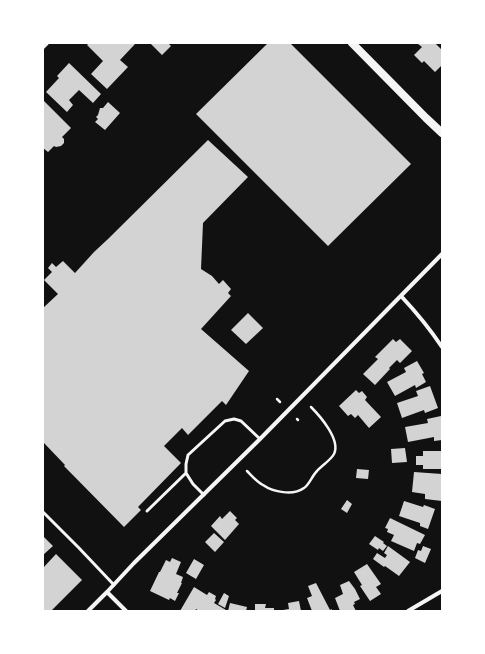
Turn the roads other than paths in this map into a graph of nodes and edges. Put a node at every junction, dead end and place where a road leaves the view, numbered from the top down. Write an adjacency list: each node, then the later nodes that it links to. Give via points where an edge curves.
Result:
1 (47, 43): 3 (street)
2 (352, 43): 4 (main road)
3 (43, 47)
4 (442, 133)
5 (442, 254): 6 (street)
6 (401, 296): 7 (street); 8 (street)
7 (442, 347)
8 (260, 439): 9 (lane, via 241,421 225,421 188,455); 10 (street)
9 (186, 473): 10 (lane); 11 (lane)
10 (204, 494): 13 (street)
11 (147, 511)
12 (43, 512): 13 (lane)
13 (114, 585): 15 (street)
14 (442, 591): 18 (street)
15 (107, 592): 16 (street); 17 (street)
16 (88, 611)
17 (126, 611)
18 (408, 611)

